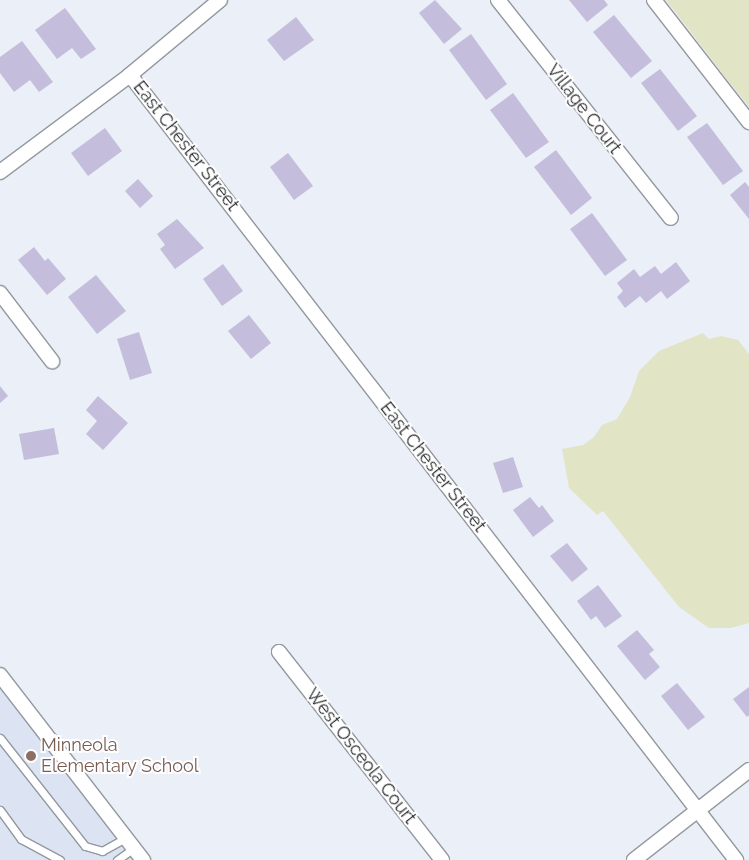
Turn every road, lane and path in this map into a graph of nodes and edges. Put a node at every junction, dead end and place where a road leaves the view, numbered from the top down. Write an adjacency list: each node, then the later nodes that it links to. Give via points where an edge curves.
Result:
1 (220, 0): 4 (street)
2 (498, 0): 7 (street, Village Court)
3 (654, 0): 5 (street)
4 (130, 75): 6 (street); 15 (street, East Chester Street)
5 (749, 122)
6 (0, 172)
7 (671, 218)
8 (0, 292): 9 (street)
9 (52, 361)
10 (279, 652): 20 (street, West Osceola Court)
11 (0, 675): 16 (street)
12 (0, 738): 16 (lane, via 85,846 102,851)
13 (749, 770): 15 (street)
14 (0, 810): 17 (lane, via 21,839)
15 (698, 810): 21 (street); 22 (street, East Chester Street)
16 (129, 843): 18 (lane); 19 (street)
17 (60, 860)
18 (118, 860)
19 (143, 860)
20 (442, 860)
21 (634, 860)
22 (736, 860)

